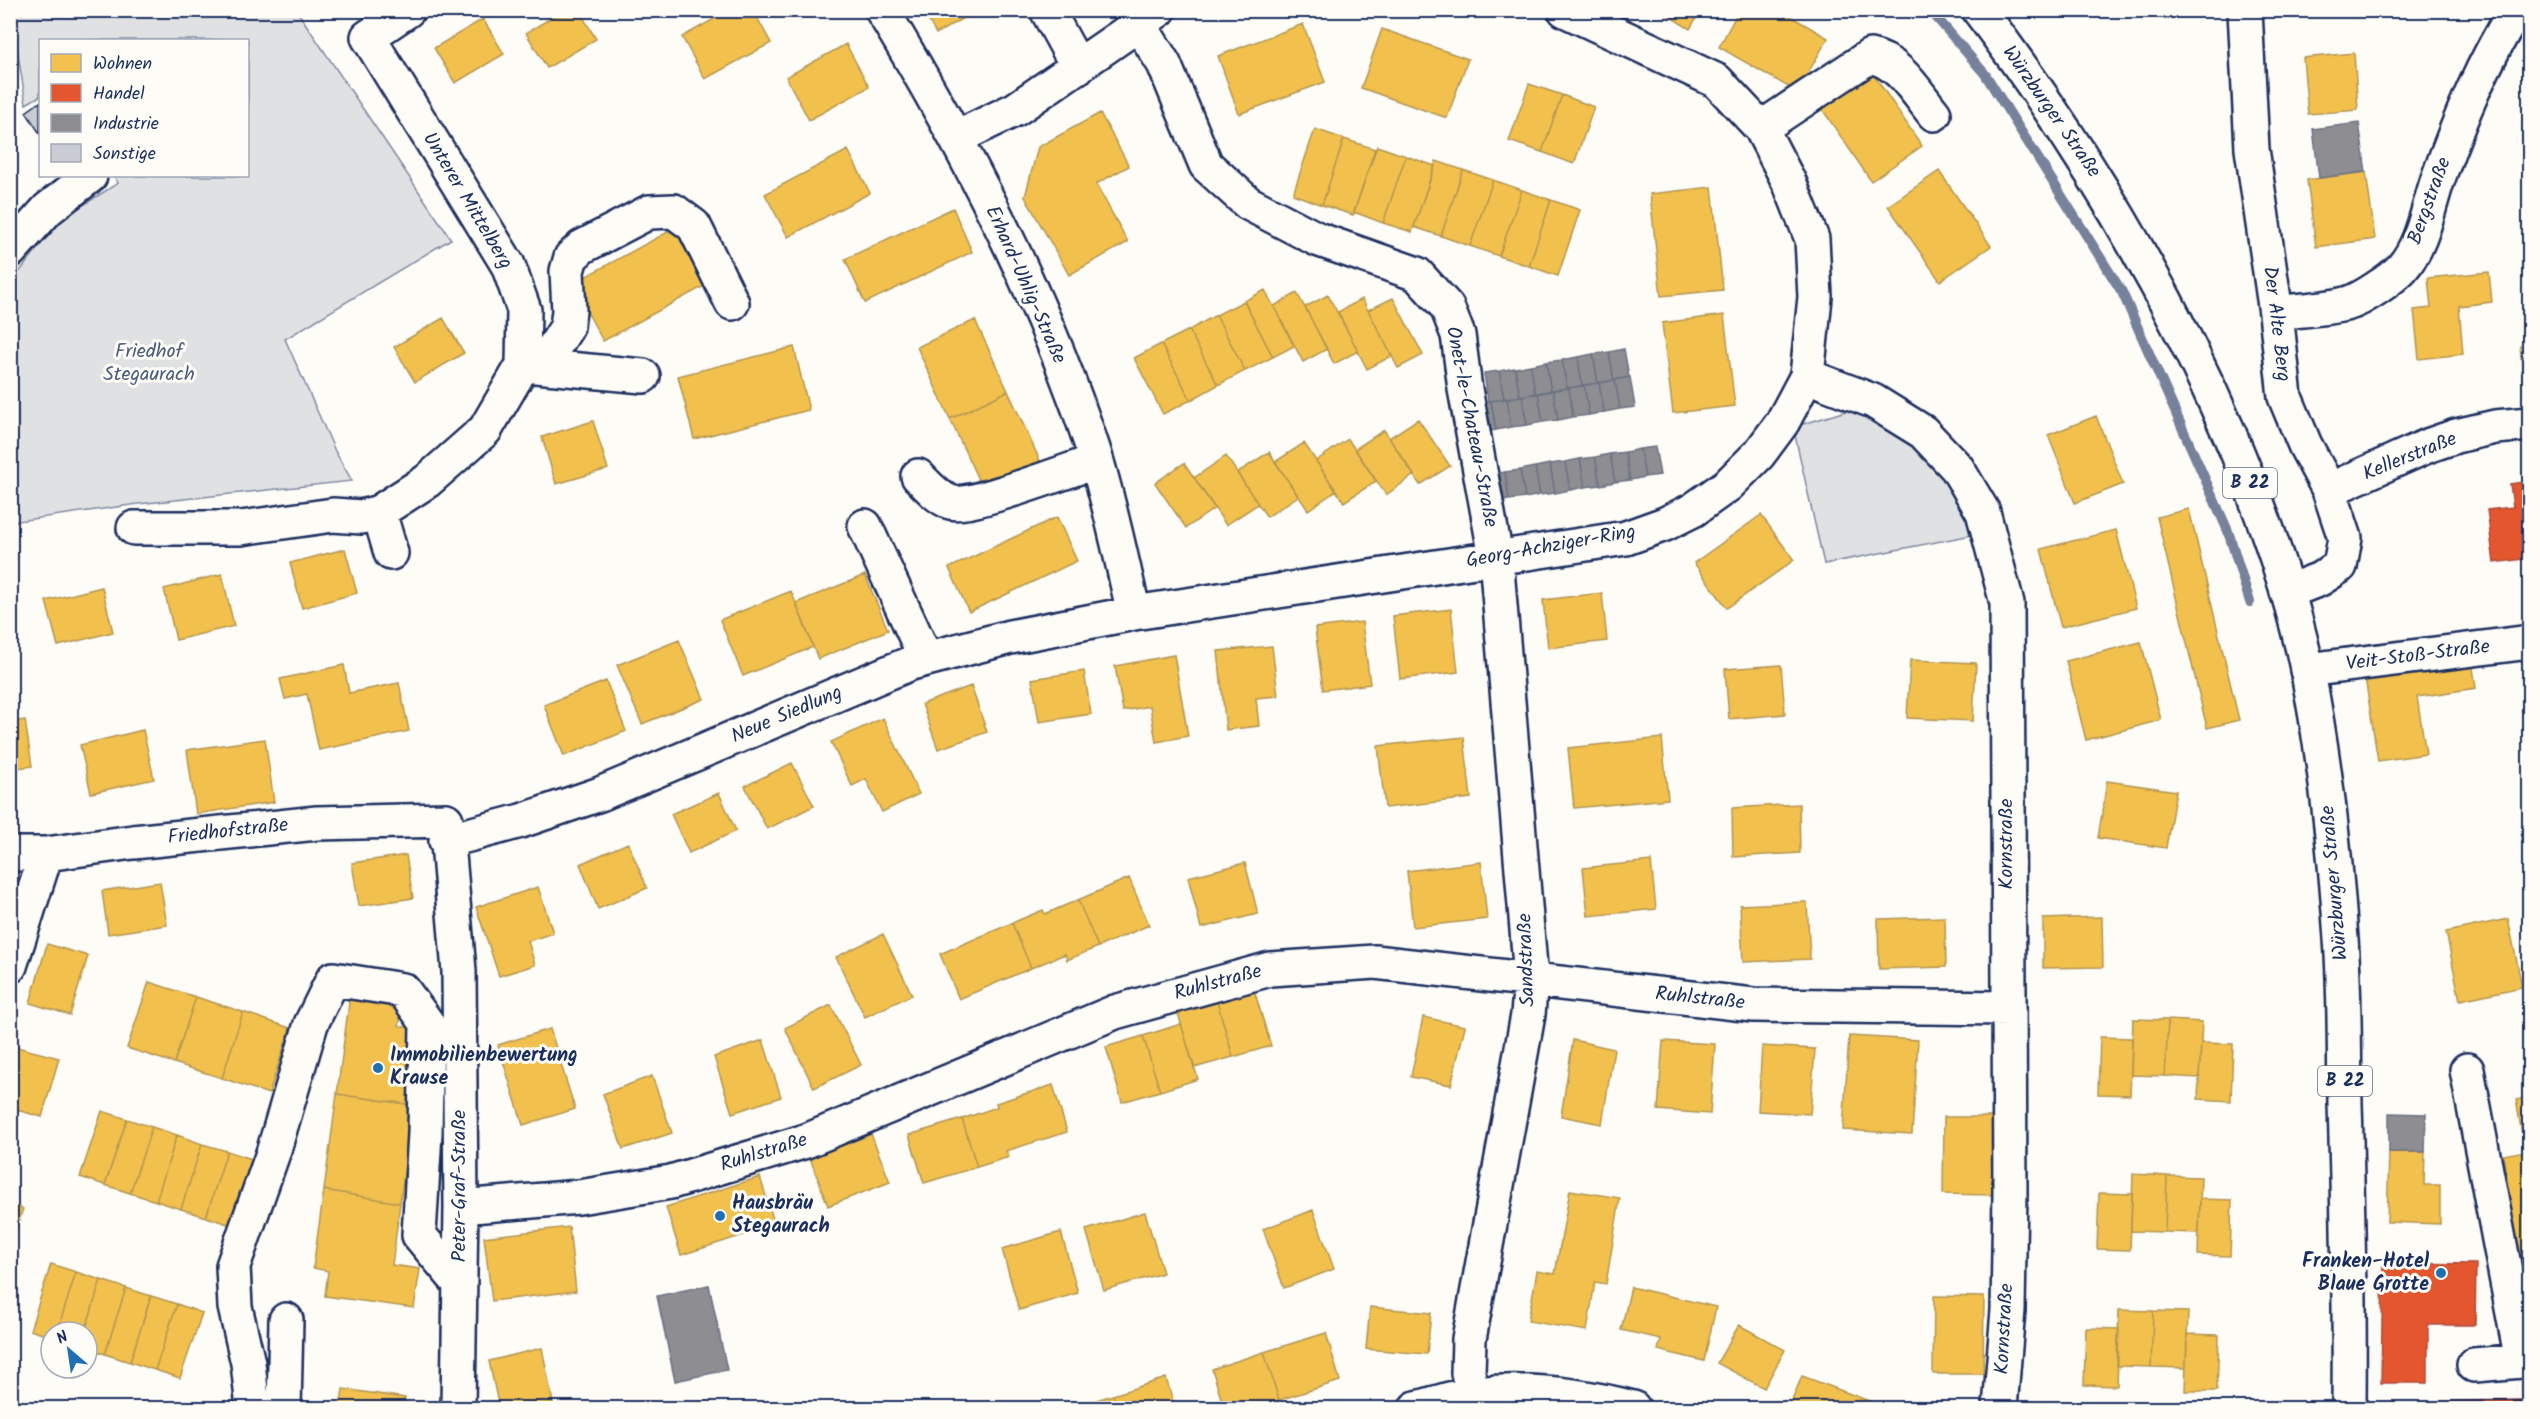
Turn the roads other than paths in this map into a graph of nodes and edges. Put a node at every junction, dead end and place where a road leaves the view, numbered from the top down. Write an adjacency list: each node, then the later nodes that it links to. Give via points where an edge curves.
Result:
1 (408, 10): 17 (street, Unterer Mittelberg, via 368,37 508,265 524,310)
2 (882, 10): 12 (street, Erhard-Uhlig-Straße)
3 (1047, 10): 9 (street)
4 (1565, 10): 11 (street, Georg-Achziger-Ring, via 1716,81)
5 (1979, 10): 29 (street, Würzburger Straße / B 22, via 2101,184 2155,279 2205,377 2254,492)
6 (2245, 10): 16 (street, Der Alte Berg, via 2252,149)
7 (2516, 10): 16 (street, Bergstraße, via 2497,40 2461,117 2419,238 2402,268 2349,303)
8 (1149, 17): 9 (street); 28 (street, Onet-le-Chateau-Straße, via 1206,165 1248,204 1317,239 1417,274 1447,307 1458,335 1464,389)
9 (1078, 67): 12 (street, via 1016,109)
10 (1934, 114): 11 (street, via 1896,68 1870,56)
11 (1761, 128): 19 (street, Georg-Achziger-Ring, via 1812,239 1815,297)
12 (956, 138): 21 (street, Erhard-Uhlig-Straße, via 1038,303)
13 (89, 177): 14 (street, via 48,209)
14 (10, 251)
15 (732, 303): 17 (street, via 694,226 674,212 650,212 582,247 571,257 567,271 567,327)
16 (2276, 313): 23 (street, Der Alte Berg, via 2285,397)
17 (532, 366): 18 (street); 24 (street, Unterer Mittelberg, via 485,430 427,481)
18 (643, 376)
19 (1807, 376): 28 (street, Georg-Achziger-Ring, via 1782,423 1759,454 1728,485 1693,510 1626,538); 39 (street, Kornstraße, via 1873,401 1923,432 1958,468 1983,512 2007,603)
20 (2529, 424): 23 (street, Kellerstraße, via 2456,436)
21 (1096, 461): 22 (street, via 975,500 951,503); 30 (street, Erhard-Uhlig-Straße)
22 (918, 476)
23 (2329, 490): 29 (street, Der Alte Berg, via 2345,538 2340,566)
24 (379, 512): 26 (street, Unterer Mittelberg, via 363,517 333,515 241,528); 27 (street)
25 (865, 526): 32 (street)
26 (134, 528)
27 (392, 553)
28 (1496, 557): 30 (street, Georg-Achziger-Ring); 38 (street, Sandstraße)
29 (2287, 592): 33 (street, Würzburger Straße / B 22)
30 (1134, 613): 32 (street, Neue Siedlung, via 1010,637)
31 (2529, 642): 33 (street, Veit-Stoß-Straße)
32 (926, 659): 34 (street, Neue Siedlung, via 600,794 521,821)
33 (2307, 670): 52 (street, Würzburger Straße / B 22, via 2324,763 2342,942)
34 (446, 831): 36 (street, Friedhofstraße, via 317,823); 41 (street, Peter-Graf-Straße, via 459,971)
35 (10, 854): 36 (street, Friedhofstraße)
36 (46, 854): 37 (street)
37 (10, 966)
38 (1531, 978): 39 (street, Ruhlstraße, via 1753,1005); 41 (street, Ruhlstraße, via 1375,962 1270,969 1115,1012 806,1141 671,1182 579,1197); 45 (street, Sandstraße, via 1528,1015 1469,1339 1468,1373)
39 (2008, 1008): 51 (street, Kornstraße, via 2008,1310)
40 (2467, 1070): 44 (street, via 2522,1361)
41 (461, 1207): 42 (street, Peter-Graf-Straße)
42 (460, 1284): 46 (street, via 418,1235 427,1023 403,990 333,979 311,1024 273,1153 233,1266 235,1307); 48 (street, Peter-Graf-Straße)
43 (286, 1320): 47 (street)
44 (2474, 1365)
45 (1473, 1394): 49 (street); 50 (street, via 1516,1391 1595,1399)
46 (253, 1408)
47 (284, 1408)
48 (458, 1408)
49 (1416, 1408)
50 (1632, 1408)
51 (2000, 1408)
52 (2349, 1408)

